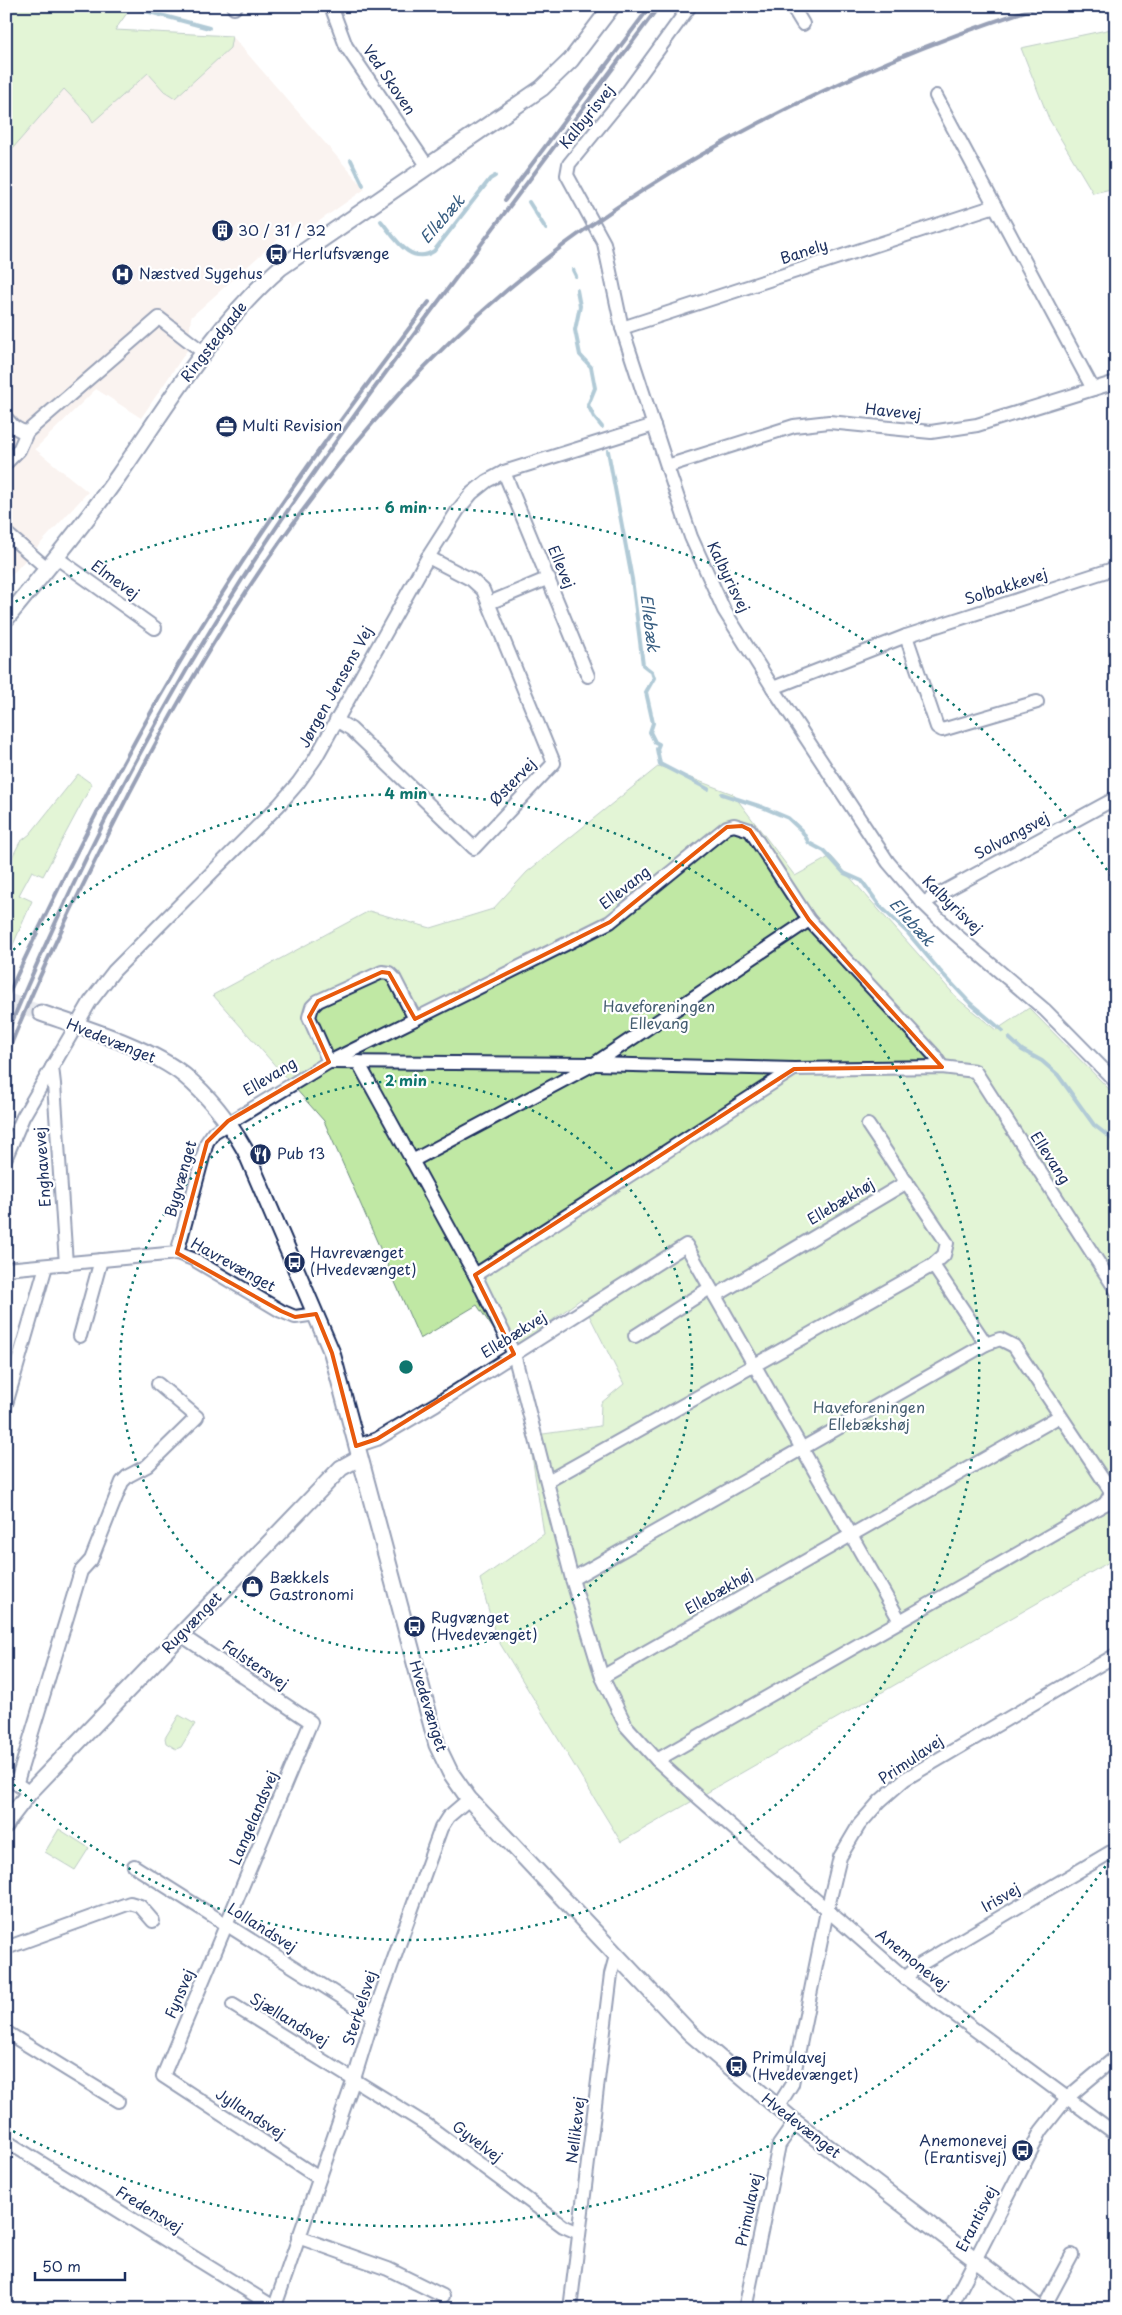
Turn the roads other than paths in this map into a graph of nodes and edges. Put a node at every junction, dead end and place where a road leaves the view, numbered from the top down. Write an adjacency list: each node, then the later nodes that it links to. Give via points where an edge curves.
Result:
1 (331, 6): 7 (street, Ved Skoven, via 346,46)
2 (612, 6): 7 (street, Ringstedgade, via 555,77)
3 (690, 6): 9 (street, Kalbyrisvej, via 626,94 569,164 567,175 604,243)
4 (792, 6): 5 (street)
5 (803, 24)
6 (936, 96): 8 (street)
7 (428, 167): 10 (street, Ringstedgade, via 280,268 239,308)
8 (995, 206): 9 (street, Banely); 12 (street)
9 (622, 328): 14 (street, Kalbyrisvej)
10 (203, 352): 15 (street, via 159,318); 21 (street, Ringstedgade, via 98,504)
11 (1116, 382): 12 (street, Havevej)
12 (1093, 389): 17 (street, Havevej, via 977,425 931,432 829,422 794,426)
13 (9, 425): 15 (street)
14 (654, 425): 17 (street, Kalbyrisvej); 18 (street, Jørgen Jensens Vej)
15 (27, 432): 16 (street, via 19,450)
16 (6, 463)
17 (667, 466): 29 (street, Kalbyrisvej, via 691,537 724,610)
18 (504, 472): 20 (street, Jørgen Jensens Vej, via 472,493); 23 (street, Ellevej)
19 (6, 533): 21 (street, Elmevej)
20 (428, 557): 24 (street, Østervej, via 472,580); 31 (street, Jørgen Jensens Vej)
21 (52, 563): 25 (street, Ringstedgade); 26 (street, Elmevej)
22 (1116, 568): 27 (street, Solbakkevej)
23 (549, 578): 24 (street); 28 (street, Ellevej)
24 (490, 603): 31 (street, Østervej, via 554,764 474,848 351,729)
25 (10, 613)
26 (155, 628)
27 (906, 636): 29 (street, Solbakkevej); 30 (street, via 937,727 942,730)
28 (588, 676)
29 (773, 688): 33 (street, Kalbyrisvej, via 888,862)
30 (1037, 702)
31 (336, 720): 37 (street, Jørgen Jensens Vej, via 315,759 284,800 114,971)
32 (1116, 798): 33 (street, Solvangsvej)
33 (923, 903): 44 (street, Kalbyrisvej, via 1045,1010)
34 (809, 920): 36 (street, Ellevang, via 750,830 734,825 727,827 610,922); 40 (street, Ellevang); 41 (street, Ellevang)
35 (41, 1013): 37 (street, Hvedevænget)
36 (415, 1019): 38 (street, Ellevang); 38 (street, via 389,973 382,972 318,1001 309,1017)
37 (76, 1025): 42 (street, Jørgen Jensens Vej); 45 (street, Hvedevænget, via 161,1061 184,1075)
38 (329, 1062): 39 (street, Ellevang); 45 (street, Ellevang)
39 (358, 1062): 40 (street, Ellevang); 48 (street)
40 (594, 1064): 43 (street, Ellevang); 48 (street, Ellevang)
41 (942, 1067): 43 (street, Ellevang); 57 (street, Ellevang, via 975,1071)
42 (52, 1068): 47 (street, Jørgen Jensens Vej, via 24,1117); 52 (street, Enghavevej)
43 (794, 1069): 56 (street)
44 (1116, 1082)
45 (228, 1121): 50 (street, Bygvænget, via 207,1142); 59 (street, Hvedevænget, via 245,1150)
46 (868, 1125): 49 (street)
47 (6, 1158)
48 (412, 1161): 56 (street)
49 (906, 1182): 53 (street, via 947,1243 944,1255); 58 (street, Ellebækhøj)
50 (177, 1253): 51 (street, Havrevænget); 59 (street, Havrevænget, via 193,1259 281,1312 296,1317)
51 (101, 1260): 52 (street, Havrevænget); 60 (street)
52 (66, 1264): 54 (street, Havrevænget)
53 (933, 1265): 62 (street); 64 (street)
54 (46, 1266): 55 (street, Havrevænget); 66 (street)
55 (6, 1269)
56 (476, 1275): 63 (street)
57 (1116, 1290)
58 (713, 1292): 61 (street, Ellebækhøj); 63 (street, Ellebækvej, via 686,1245); 64 (street)
59 (316, 1314): 69 (street, Hvedevænget, via 332,1353)
60 (80, 1336)
61 (635, 1336)
62 (986, 1344): 67 (street, via 1000,1339 1014,1346); 68 (street)
63 (514, 1354): 69 (street, Ellebækvej); 70 (street)
64 (754, 1365): 68 (street); 70 (street)
65 (158, 1384): 80 (street, via 197,1418 147,1466 122,1482 91,1560 81,1571)
66 (6, 1404)
67 (1060, 1416): 71 (street, via 1110,1490); 72 (street, Ellebækhøj)
68 (803, 1450): 72 (street); 73 (street)
69 (358, 1452): 75 (street, Rugvænget); 82 (street, Hvedevænget, via 437,1745 450,1772)
70 (548, 1481): 73 (street)
71 (1110, 1501): 74 (street)
72 (852, 1535): 74 (street); 77 (street, Ellebækhøj)
73 (572, 1578): 77 (street)
74 (900, 1621): 79 (street)
75 (181, 1635): 78 (street, Falstersvej); 81 (street, Rugvænget)
76 (1116, 1655): 86 (street, Primulavej, via 905,1779 880,1801 859,1825 840,1858)
77 (602, 1677): 79 (street, via 626,1726)
78 (311, 1722): 88 (street, Langelandsvej)
79 (656, 1760): 86 (street, Anemonevej)
80 (12, 1780): 81 (street)
81 (29, 1792): 83 (street, Rugvænget)
82 (469, 1799): 90 (street, Hvedevænget); 93 (street, Sterkelsvej, via 448,1817 441,1828)
83 (6, 1825)
84 (1116, 1849): 91 (street, Irisvej, via 921,1964)
85 (134, 1866): 88 (street, Lollandsvej)
86 (827, 1911): 91 (street, Anemonevej); 100 (street, Primulavej, via 792,2084)
87 (153, 1921): 89 (street, via 140,1906 130,1903)
88 (227, 1926): 93 (street, Lollandsvej, via 360,2009); 96 (street, Fynsvej)
89 (6, 1948)
90 (616, 1956): 100 (street, Hvedevænget, via 690,2033); 105 (street, Nellikevej, via 611,1974)
91 (905, 1978): 98 (street, Anemonevej)
92 (233, 2005): 97 (street, Sjællandsvej)
93 (374, 2014): 97 (street, Sterkelsvej)
94 (6, 2032): 99 (street)
95 (1116, 2057): 98 (street, Erantisvej)
96 (163, 2076): 104 (street, Jyllandsvej)
97 (354, 2079): 104 (street, Sterkelsvej); 105 (street, Gyvelvej, via 426,2125 563,2226)
98 (1067, 2098): 102 (street, Anemonevej); 108 (street, Erantisvej, via 1041,2131)
99 (118, 2101)
100 (777, 2108): 101 (street, Hvedevænget)
101 (795, 2122): 108 (street, Hvedevænget); 112 (street, Primulavej, via 779,2145)
102 (1116, 2134)
103 (6, 2141): 110 (street, Fredensvej)
104 (319, 2178): 106 (street, Sterkelsvej)
105 (579, 2233): 111 (street, Nellikevej)
106 (298, 2237): 109 (street, via 388,2269); 110 (street, Sterkelsvej)
107 (1072, 2255): 114 (street, Hvedevænget)
108 (975, 2259): 113 (street, Erantisvej); 114 (street, Hvedevænget)
109 (443, 2296)
110 (274, 2308)
111 (570, 2309)
112 (745, 2309)
113 (950, 2309)
114 (1041, 2309)

